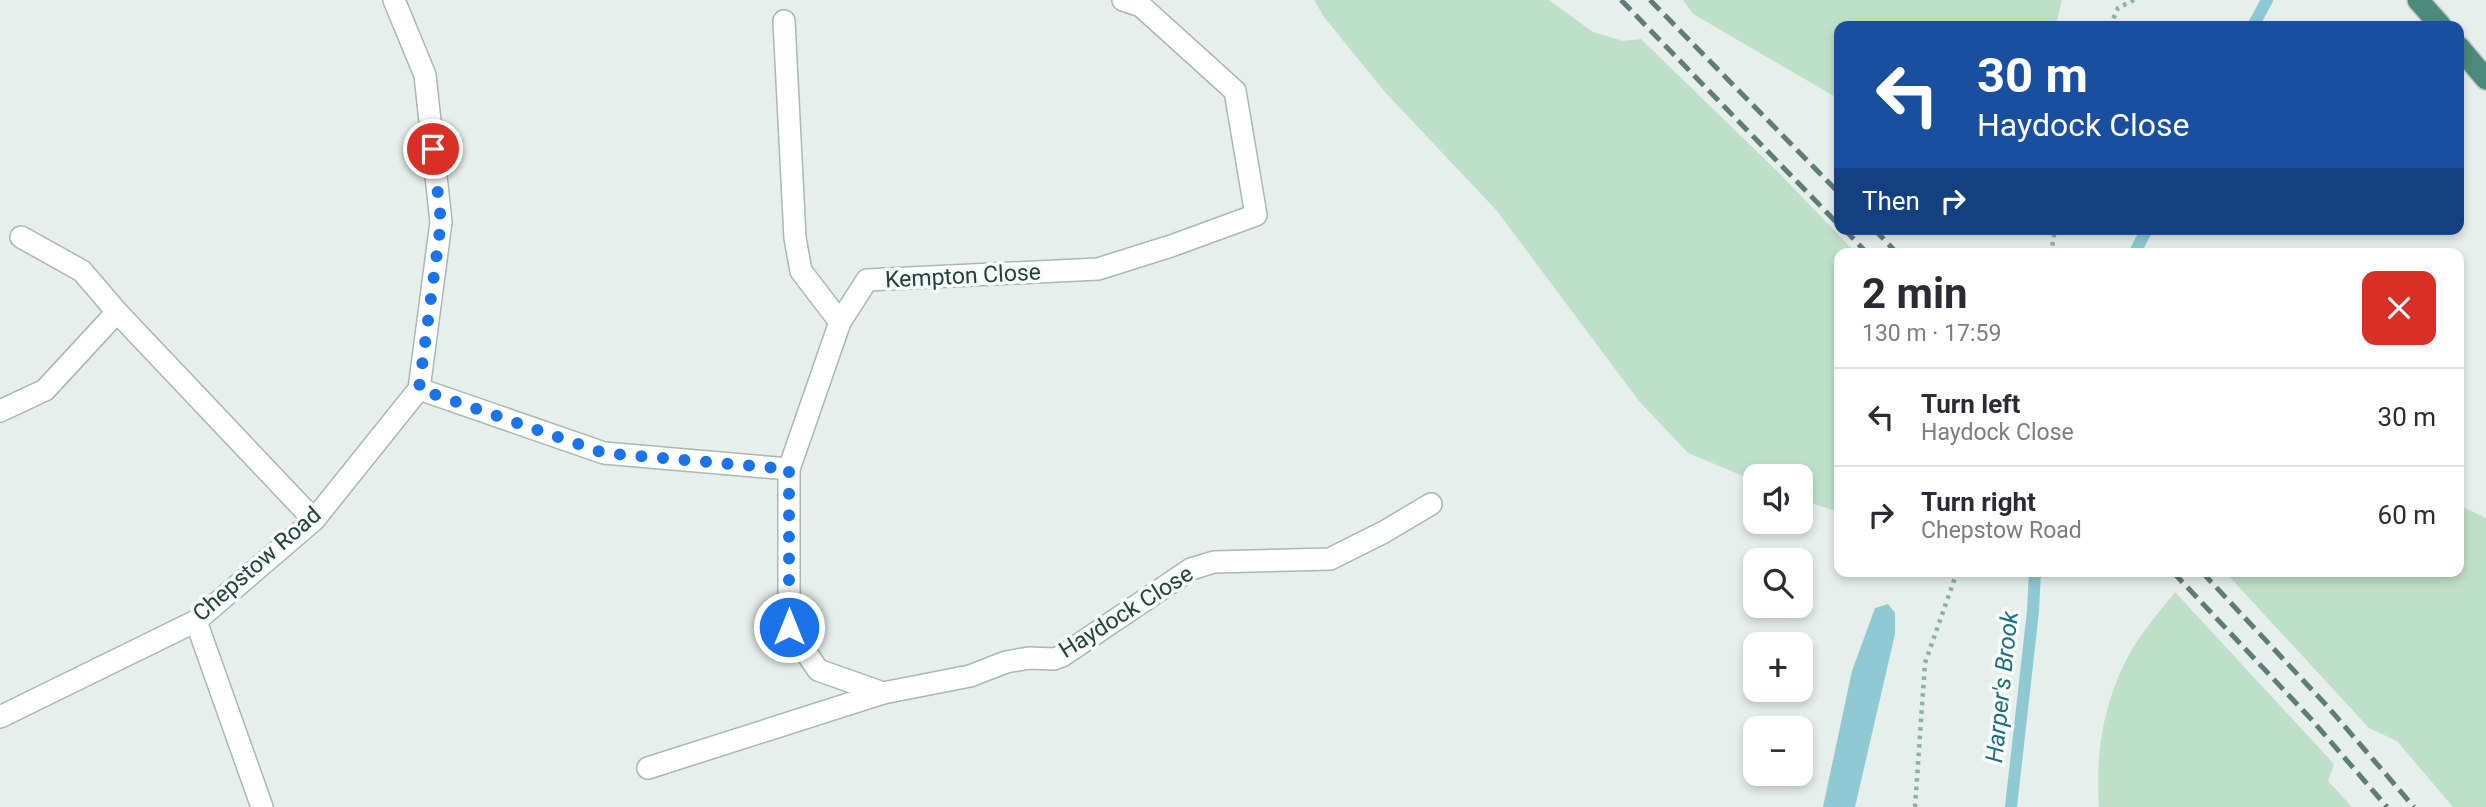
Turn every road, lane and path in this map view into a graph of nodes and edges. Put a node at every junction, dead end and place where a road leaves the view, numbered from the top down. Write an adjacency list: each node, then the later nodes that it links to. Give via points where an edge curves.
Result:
1 (394, 0): 15 (street, via 425,75 441,222)
2 (1123, 0): 14 (street, Kempton Close, via 1141,6 1235,91 1255,215 1098,269 867,281)
3 (2118, 0): 6 (path)
4 (2134, 0): 6 (path)
5 (2418, 0): 9 (highway)
6 (2118, 8): 8 (path)
7 (784, 21): 14 (street, via 794,239 801,271)
8 (2112, 21)
9 (2437, 21)
10 (2464, 53): 11 (highway)
11 (2486, 79)
12 (21, 237): 13 (street, via 82,271)
13 (117, 312): 16 (street, via 45,390); 19 (street)
14 (840, 322): 17 (street, Kempton Close)
15 (419, 389): 17 (street, via 604,453); 19 (street, Chepstow Road)
16 (0, 411)
17 (789, 469): 22 (street, via 789,627 818,670)
18 (1431, 504): 22 (street, Haydock Close, via 1330,559 1214,562 1191,569 1054,659 1006,662 970,676)
19 (314, 520): 21 (street, Chepstow Road)
20 (1955, 577): 26 (path, via 1925,663)
21 (196, 621): 23 (street, Chepstow Road); 25 (street)
22 (883, 693): 24 (street, Haydock Close)
23 (0, 717)
24 (648, 768)
25 (262, 807)
26 (1915, 807)

